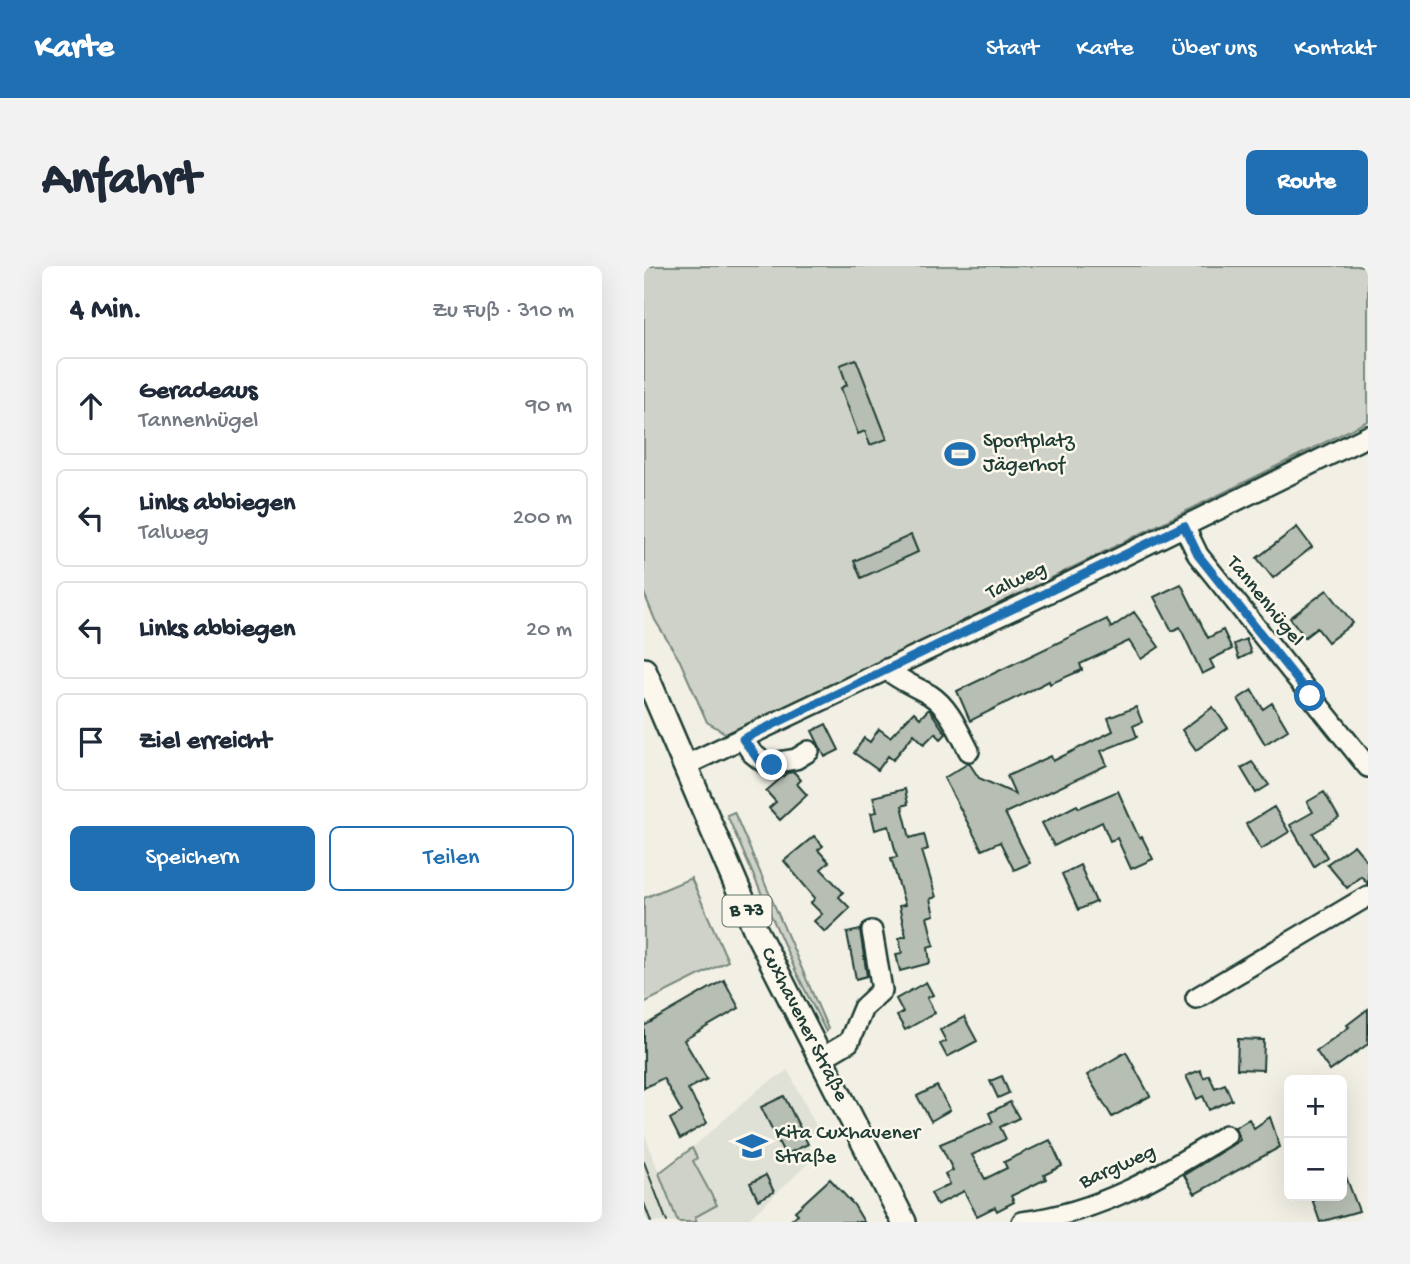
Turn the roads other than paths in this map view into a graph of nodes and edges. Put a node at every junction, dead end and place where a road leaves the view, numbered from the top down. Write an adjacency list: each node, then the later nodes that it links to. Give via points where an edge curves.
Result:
1 (1368, 436): 2 (street, Talweg)
2 (1184, 526): 3 (street, Talweg); 9 (street, Tannenhügel, via 1198,555)
3 (886, 669): 5 (street, Talweg); 7 (street, via 933,696)
4 (644, 670): 8 (main road, Cuxhavener Straße / B 73)
5 (743, 739): 6 (street, via 766,764 796,759); 8 (street, Talweg)
6 (808, 751)
7 (969, 751)
8 (684, 765): 13 (main road, Cuxhavener Straße / B 73, via 756,931)
9 (1368, 767)
10 (1368, 896): 12 (street)
11 (872, 931): 13 (street, via 882,990 863,1008 849,1042)
12 (1196, 998)
13 (820, 1059): 15 (main road, Cuxhavener Straße / B 73)
14 (1226, 1135): 16 (street, Bargweg, via 1155,1179 1064,1217)
15 (904, 1222)
16 (1022, 1222)

